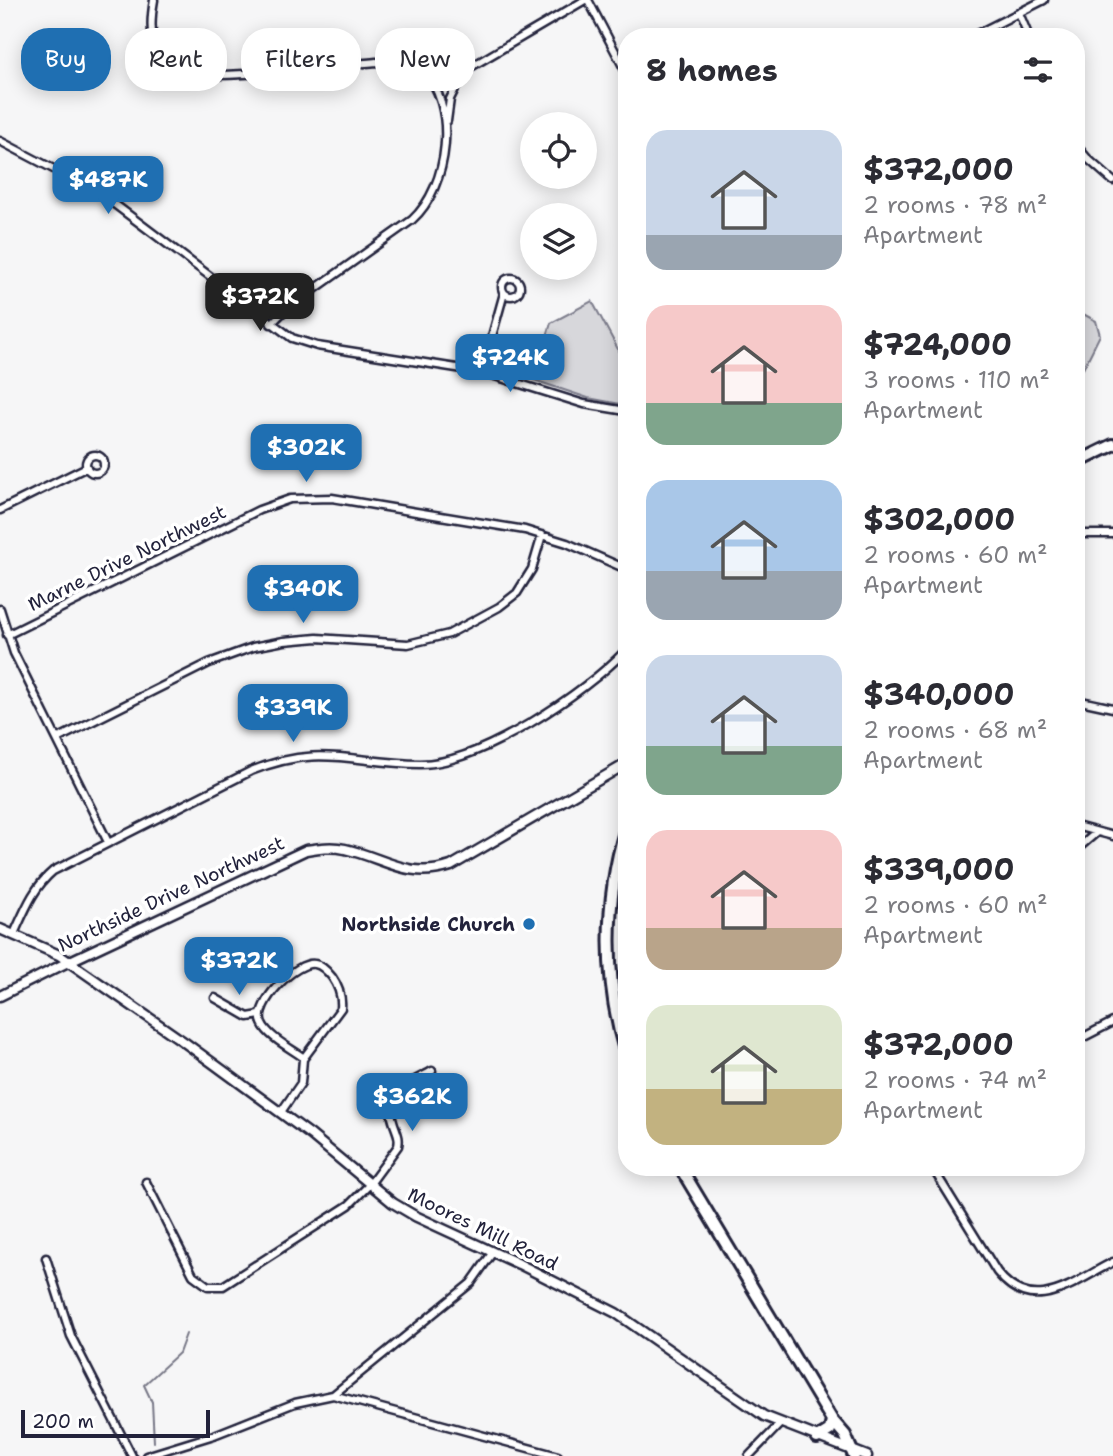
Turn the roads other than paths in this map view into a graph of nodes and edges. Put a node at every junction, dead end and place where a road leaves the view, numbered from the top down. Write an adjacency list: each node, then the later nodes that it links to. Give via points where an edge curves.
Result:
1 (154, 0): 8 (street, via 150,28 154,45 166,63 189,75)
2 (586, 0): 7 (street); 9 (street)
3 (1044, 0): 4 (street)
4 (1019, 13): 5 (street); 6 (street)
5 (989, 28)
6 (1025, 28)
7 (618, 58)
8 (375, 62)
9 (475, 65)
10 (435, 91): 12 (street)
11 (454, 91): 12 (street)
12 (446, 128): 17 (street, via 439,173 420,212)
13 (0, 141): 17 (street, via 101,194)
14 (1085, 156): 15 (street)
15 (1113, 181)
16 (504, 293): 18 (street)
17 (271, 324): 18 (street, via 292,338 317,346)
18 (482, 372): 19 (street, via 584,404)
19 (618, 410)
20 (1113, 445): 21 (main road)
21 (1085, 459)
22 (87, 467): 23 (street)
23 (0, 510)
24 (1085, 534): 25 (street)
25 (1113, 534)
26 (542, 535): 27 (street, Marne Drive Northwest); 29 (street, Marne Drive Northwest, via 332,498 290,499 259,510); 33 (street, via 533,569 517,593 449,634 408,644 317,638 253,647 209,663)
27 (618, 565)
28 (0, 609): 29 (street)
29 (7, 635): 33 (street)
30 (618, 658): 38 (street, via 570,698 472,753 422,764 329,755 284,759)
31 (1085, 702): 32 (street)
32 (1113, 708)
33 (57, 739): 38 (street)
34 (618, 770): 44 (street, Northside Drive Northwest, via 451,866 414,872 344,849 306,850)
35 (1085, 829): 36 (street)
36 (1097, 832): 37 (street); 39 (street)
37 (1113, 836)
38 (108, 842): 43 (street, via 45,878 30,897)
39 (1085, 842)
40 (618, 866): 48 (main road, via 610,945)
41 (618, 927): 45 (main road)
42 (0, 929): 43 (street, Moores Mill Road)
43 (14, 934): 44 (street, Moores Mill Road)
44 (68, 962): 46 (street, Northside Drive Northwest); 54 (street, Moores Mill Road)
45 (618, 973)
46 (0, 996)
47 (215, 998): 49 (street, via 248,1017)
48 (618, 1014)
49 (260, 1015): 52 (street, via 269,1032); 52 (street, via 274,990 302,966 313,963 327,972 338,988 341,1009)
50 (1113, 1022): 51 (street)
51 (1085, 1036)
52 (304, 1058): 54 (street, via 301,1083)
53 (432, 1071): 59 (street, via 405,1085 395,1096 391,1111 399,1141)
54 (281, 1112): 59 (street, Moores Mill Road)
55 (685, 1176): 64 (main road)
56 (693, 1176): 66 (main road)
57 (938, 1176): 62 (street, via 998,1272 1020,1292 1045,1295)
58 (146, 1182): 59 (street, via 193,1275 203,1284 215,1286 231,1282 349,1205)
59 (370, 1184): 60 (street, Moores Mill Road, via 415,1216)
60 (493, 1252): 63 (street, via 471,1283); 65 (street, Moores Mill Road, via 616,1313)
61 (46, 1258): 69 (street, via 71,1336)
62 (1113, 1262)
63 (333, 1395): 70 (street, via 295,1403); 71 (street)
64 (832, 1420): 66 (main road); 67 (main road, via 829,1431)
65 (780, 1424): 67 (street, Moores Mill Road); 72 (street)
66 (845, 1435): 68 (main road)
67 (817, 1438): 68 (street, Moores Mill Road)
68 (859, 1455)
69 (132, 1456)
70 (146, 1456)
71 (558, 1456)
72 (749, 1456)

